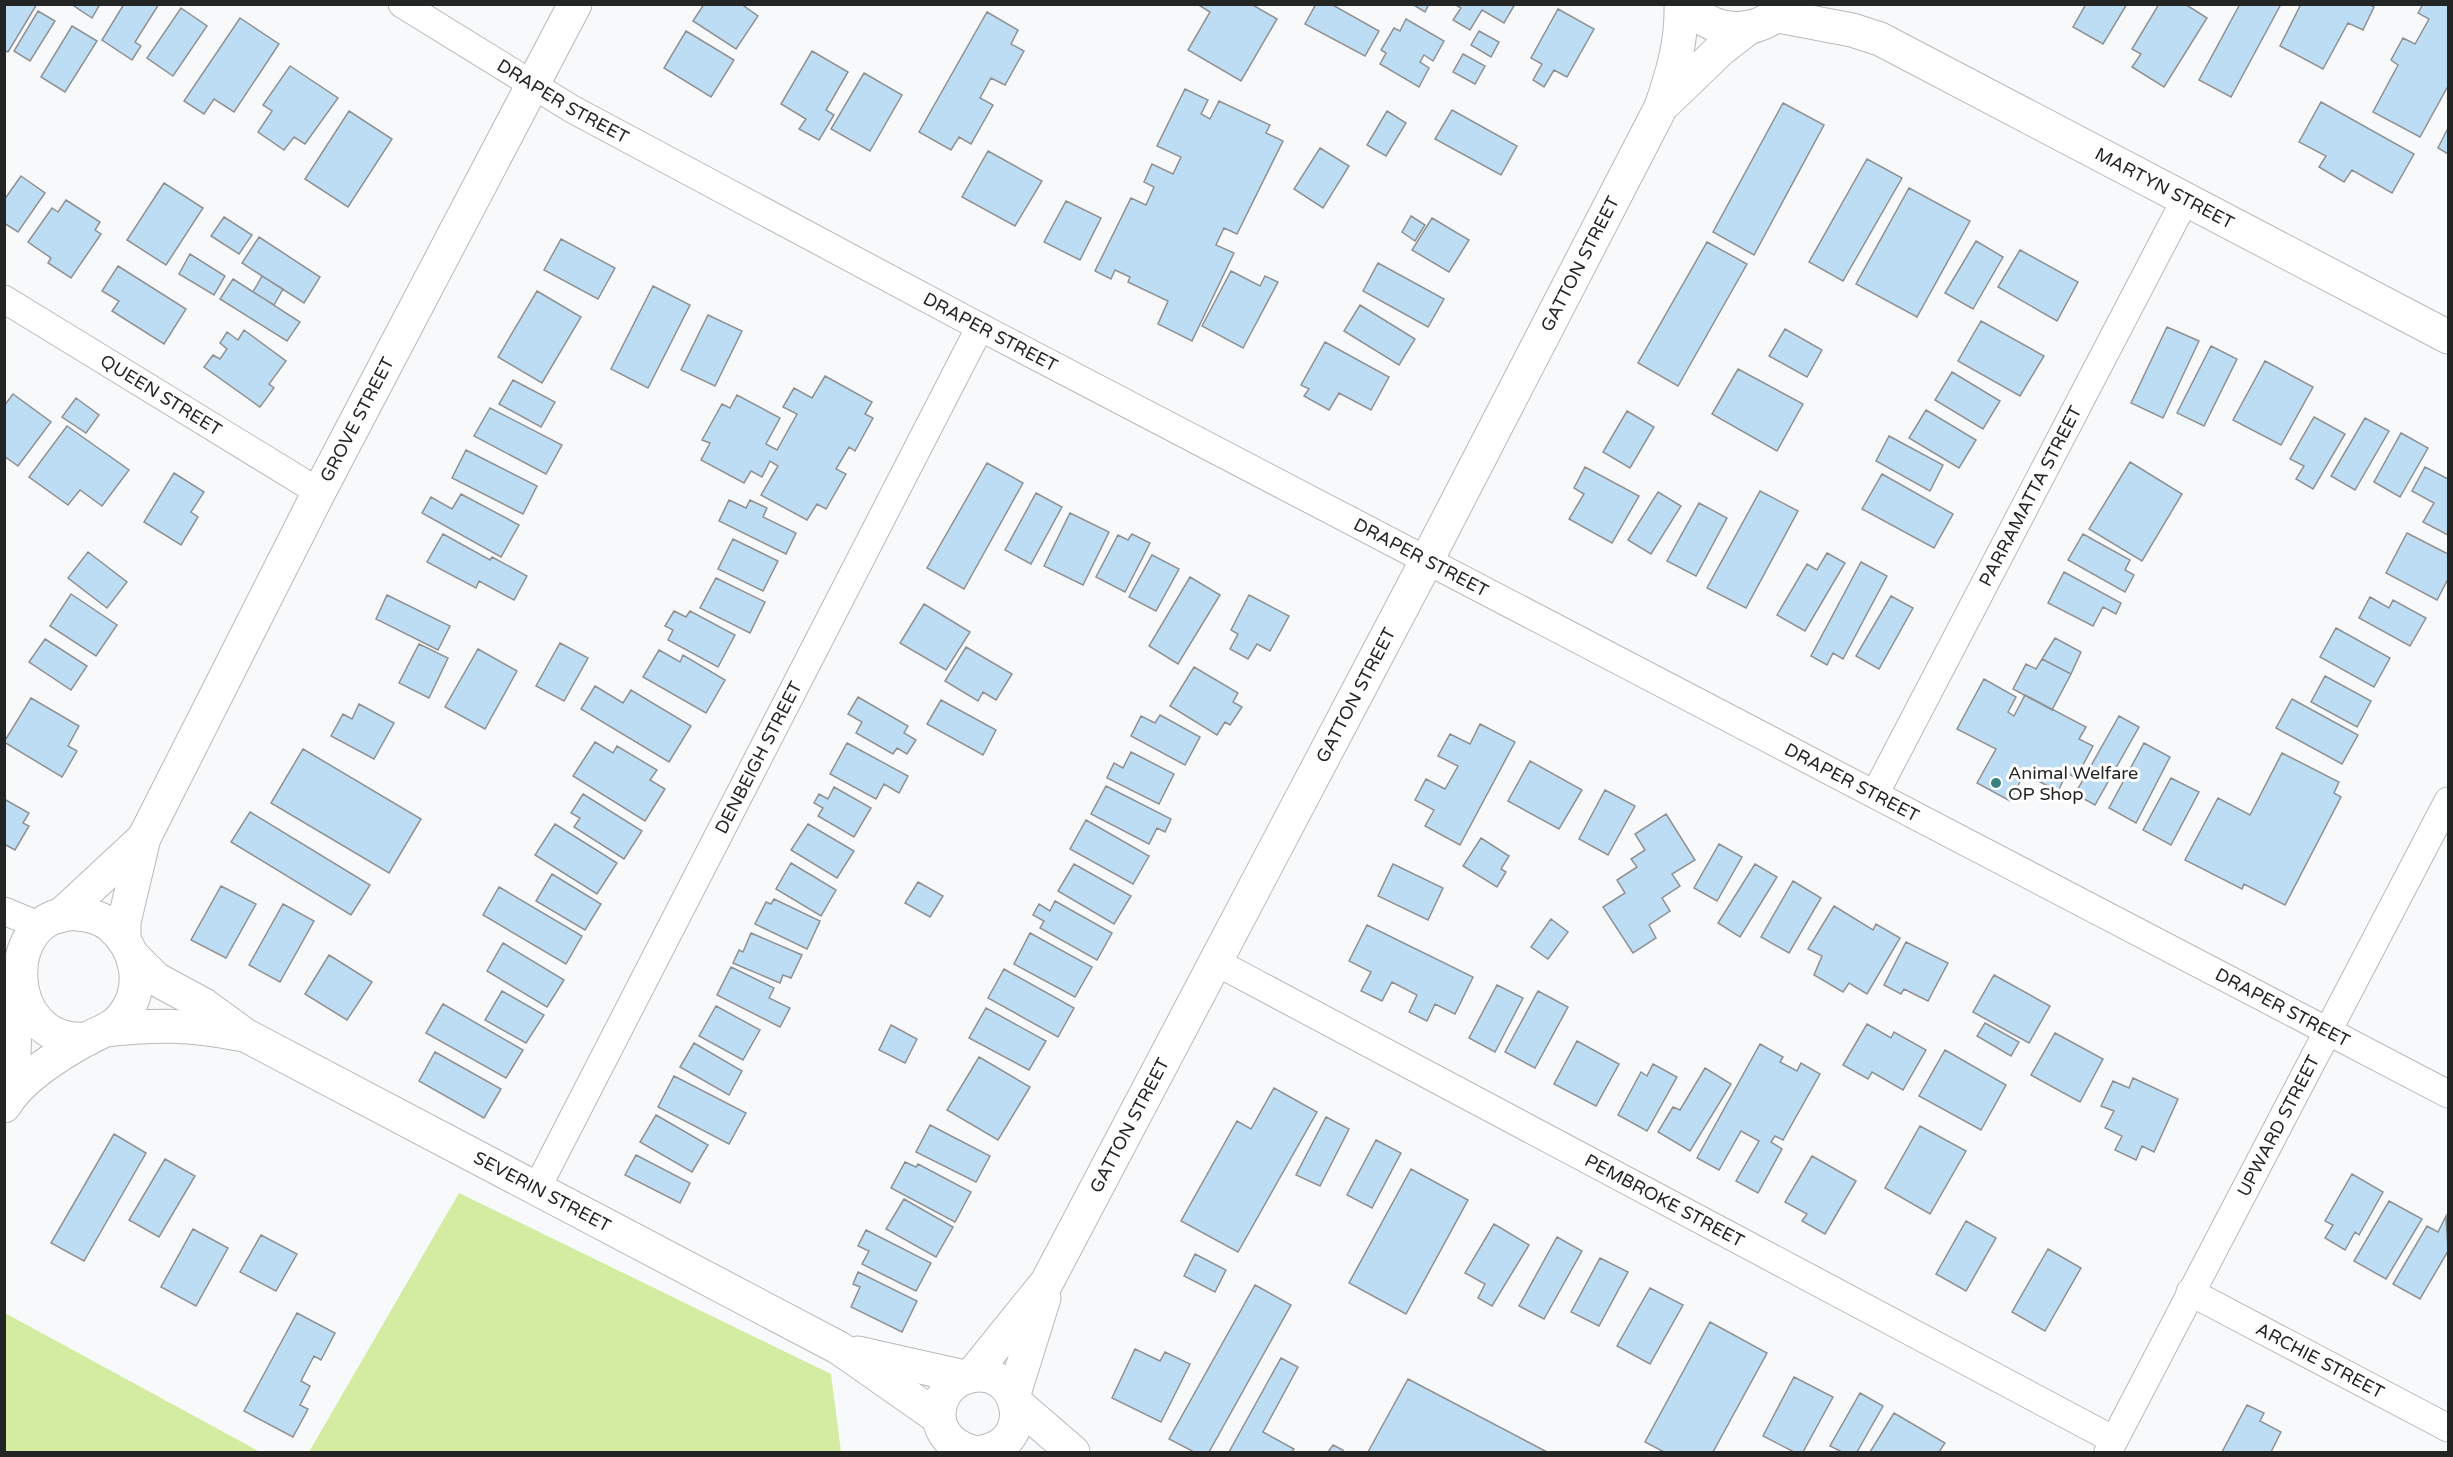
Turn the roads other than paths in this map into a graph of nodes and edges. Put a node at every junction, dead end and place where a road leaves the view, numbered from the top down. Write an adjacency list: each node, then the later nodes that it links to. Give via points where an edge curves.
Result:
1 (402, 4): 9 (street, DRAPER STREET)
2 (575, 4): 9 (street, GROVE STREET)
3 (1681, 4): 10 (street, GATTON STREET, via 1682,32 1677,59)
4 (1687, 4): 7 (street, via 1709,23 1727,29)
5 (1847, 4): 8 (street, MARTYN STREET)
6 (1784, 10): 7 (street, via 1763,25); 8 (street, MARTYN STREET)
7 (1747, 29): 10 (street, GATTON STREET)
8 (1880, 39): 11 (street, MARTYN STREET)
9 (533, 85): 13 (street, DRAPER STREET); 15 (street, GROVE STREET)
10 (1661, 107): 16 (street, GATTON STREET)
11 (2186, 198): 14 (street, MARTYN STREET); 17 (street, PARRAMATTA STREET)
12 (4, 299): 15 (street, QUEEN STREET)
13 (980, 327): 16 (street, DRAPER STREET); 30 (street, DENBEIGH STREET)
14 (2448, 337)
15 (319, 492): 19 (street, GROVE STREET)
16 (1427, 560): 17 (street, DRAPER STREET); 23 (street, GATTON STREET)
17 (1875, 794): 25 (street, DRAPER STREET)
18 (2448, 801): 25 (street, UPWARD STREET)
19 (144, 838): 21 (street, GROVE STREET); 22 (street, GROVE STREET, via 124,922)
20 (4, 911): 21 (street)
21 (49, 920): 22 (street, via 90,915 109,924); 24 (street, via 18,944 10,964)
22 (129, 947): 26 (street, via 137,977 133,997 123,1016); 27 (street, SEVERIN STREET, via 156,979 204,1005)
23 (1216, 962): 31 (street, GATTON STREET); 38 (street, PEMBROKE STREET)
24 (10, 990): 26 (street, via 28,1023 46,1035 66,1040); 29 (street, via 14,1053)
25 (2329, 1031): 28 (street, DRAPER STREET); 32 (street, UPWARD STREET)
26 (98, 1034): 27 (street, SEVERIN STREET, via 164,1024); 29 (street, via 38,1070)
27 (245, 1035): 30 (street, SEVERIN STREET)
28 (2448, 1094)
29 (5, 1104)
30 (537, 1188): 33 (street, SEVERIN STREET)
31 (1047, 1282): 34 (street, GATTON STREET); 35 (street, GATTON STREET)
32 (2190, 1292): 36 (street, ARCHIE STREET); 38 (street, UPWARD STREET)
33 (839, 1348): 34 (street, SEVERIN STREET); 37 (street, SEVERIN STREET)
34 (968, 1376): 35 (street, via 995,1379 1006,1386); 37 (street, via 945,1393 940,1405)
35 (1014, 1400): 39 (street, via 1014,1427 1008,1439); 40 (street)
36 (2448, 1428)
37 (939, 1431): 39 (street, via 950,1441)
38 (2111, 1446)
39 (992, 1451)
40 (1073, 1452)

